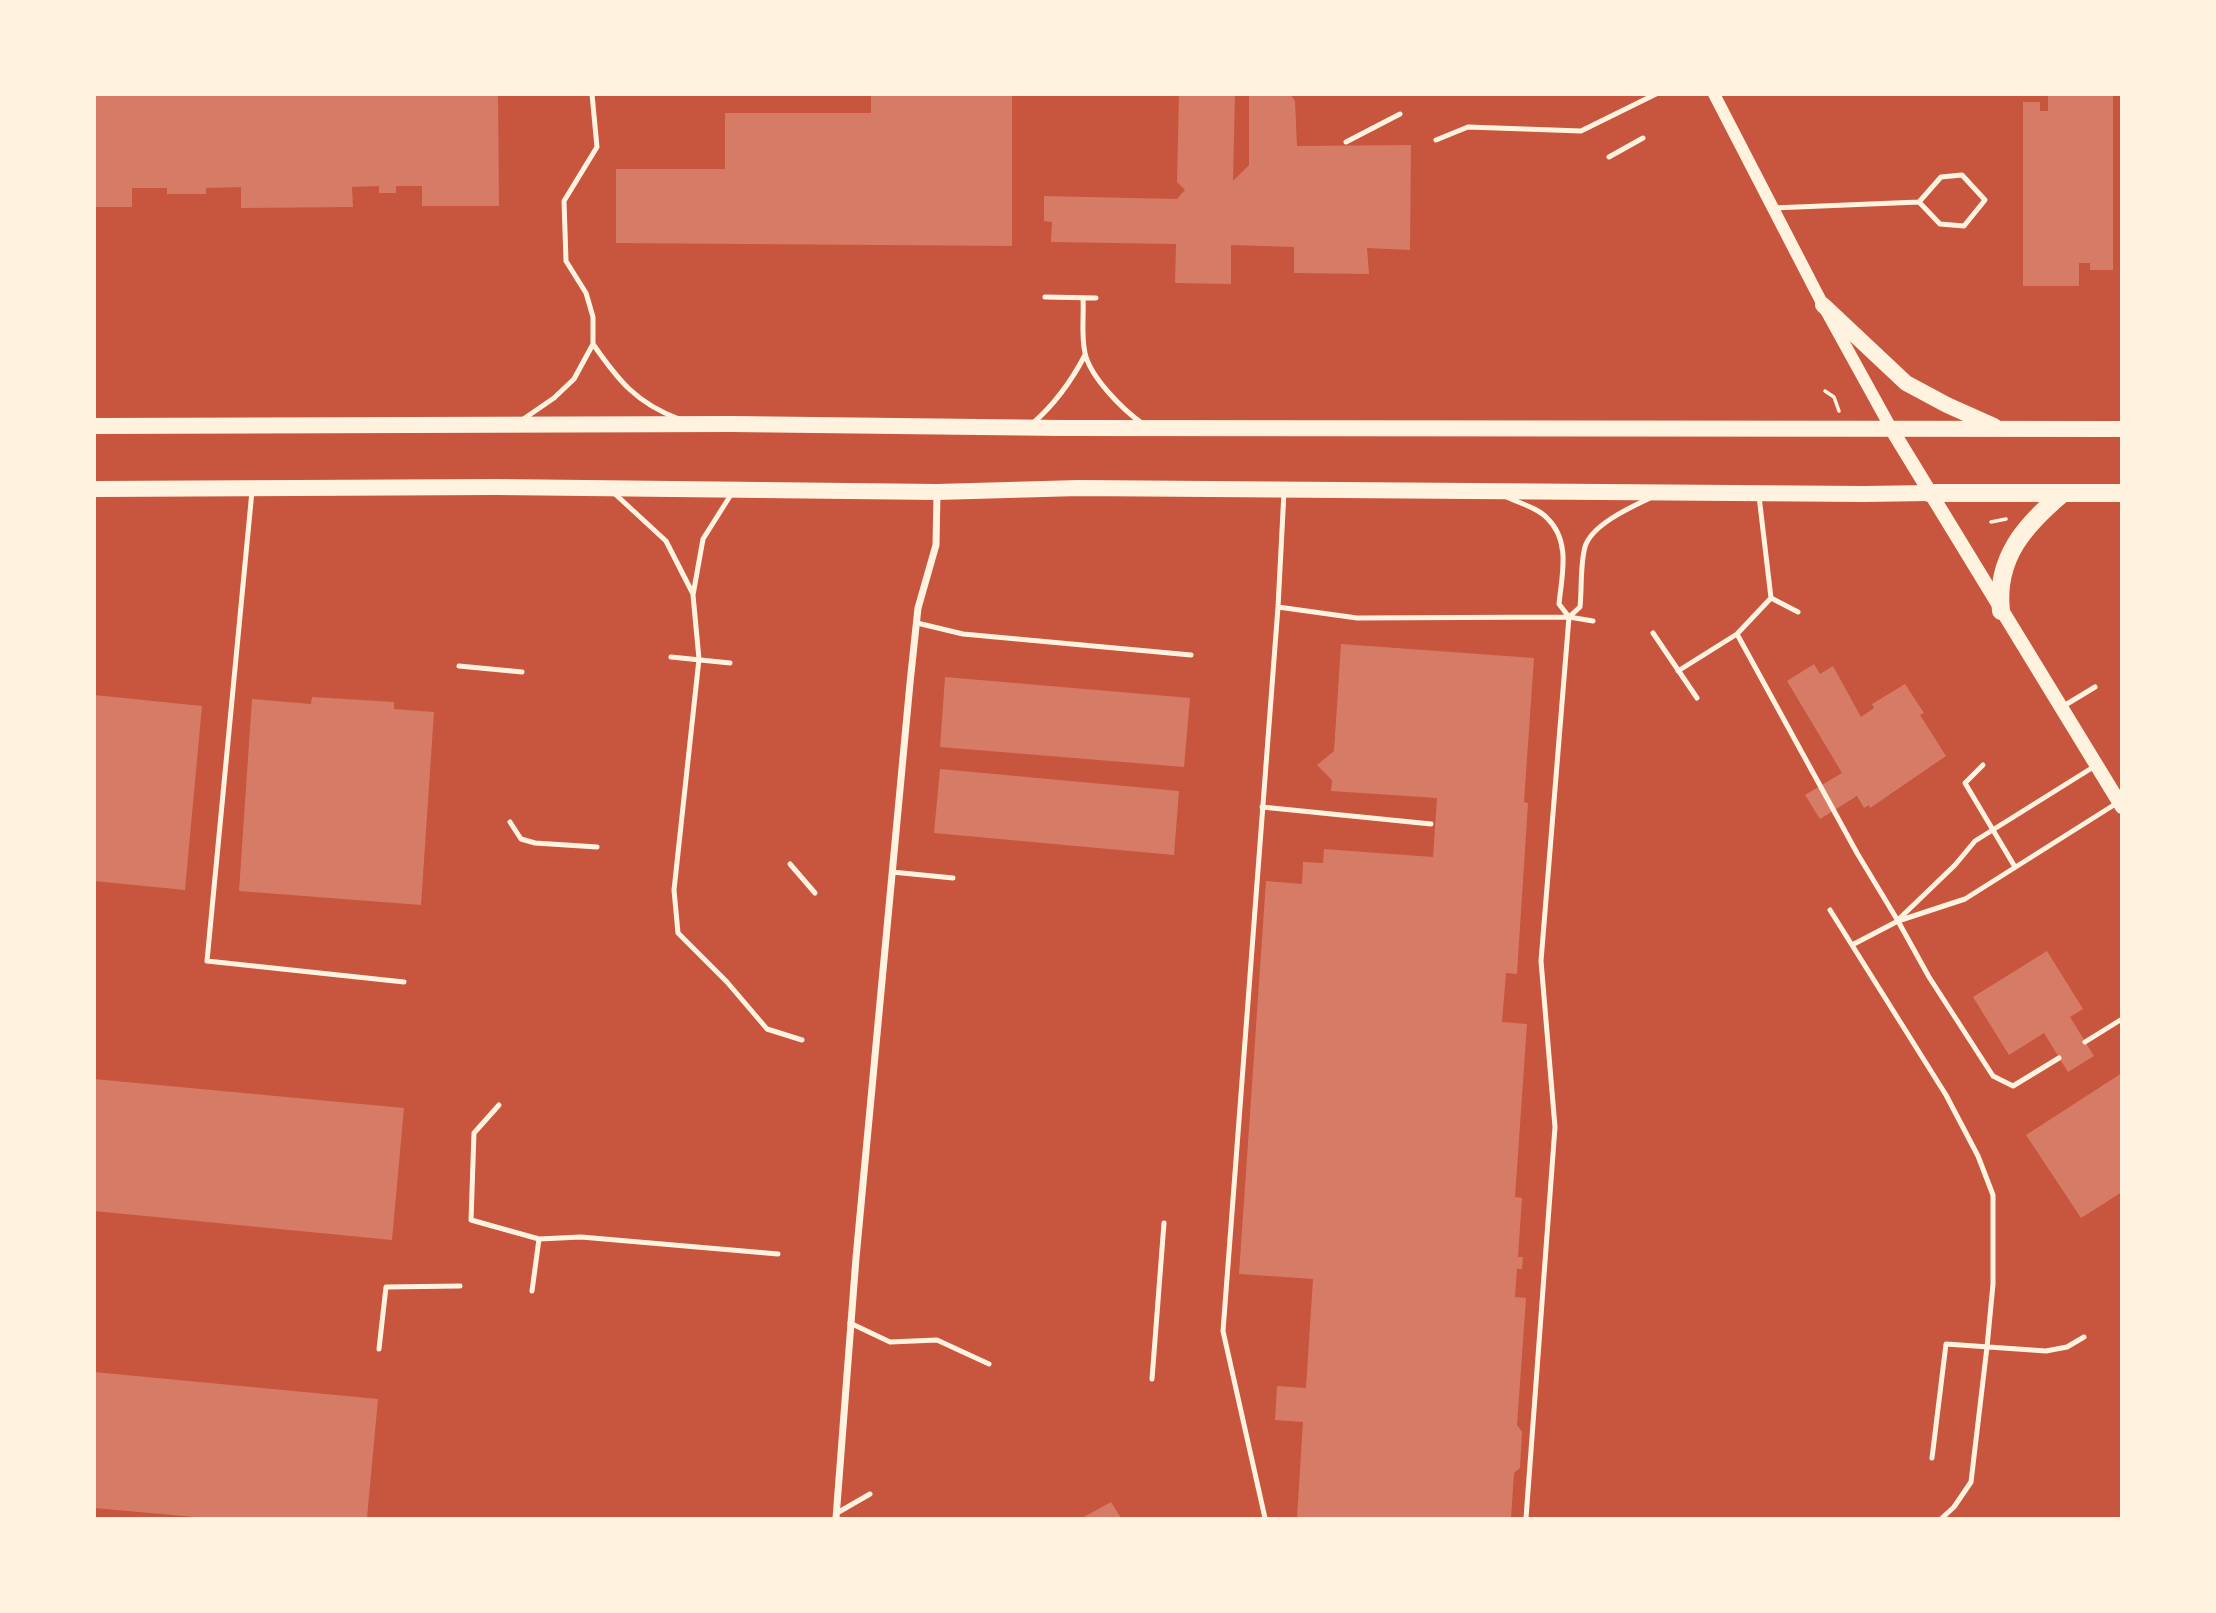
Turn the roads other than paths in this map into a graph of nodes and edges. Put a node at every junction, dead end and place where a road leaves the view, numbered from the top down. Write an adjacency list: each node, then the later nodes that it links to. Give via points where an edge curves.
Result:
1 (592, 94): 15 (lane, via 597,147 564,201 566,261 586,293 593,317)
2 (1656, 94): 6 (lane, via 1581,131 1468,127)
3 (1714, 94): 10 (street)
4 (1400, 114): 7 (lane)
5 (1643, 138): 8 (lane)
6 (1436, 140)
7 (1346, 142)
8 (1609, 156)
9 (1919, 202): 9 (lane, via 1940,224 1964,226 1985,200 1962,176 1941,177); 10 (lane)
10 (1773, 208): 14 (street)
11 (1045, 297): 12 (lane)
12 (1083, 298): 13 (lane); 16 (lane)
13 (1096, 298)
14 (1823, 305): 23 (street); 24 (highway, via 1906,383)
15 (593, 344): 17 (lane, via 619,382 656,411); 19 (lane, via 574,379)
16 (1085, 355): 20 (lane, via 1072,381); 21 (lane, via 1123,410)
17 (695, 424): 19 (highway); 20 (highway)
18 (94, 426): 19 (highway)
19 (514, 426)
20 (1027, 428): 21 (highway)
21 (1148, 428): 23 (highway)
22 (2122, 429): 24 (highway)
23 (1892, 430): 24 (highway); 34 (main road)
24 (2003, 430)
25 (252, 488): 26 (highway); 27 (highway); 73 (lane, via 207,961)
26 (609, 488): 29 (highway); 37 (lane, via 666,541)
27 (94, 489)
28 (1284, 489): 30 (highway); 31 (highway); 39 (lane)
29 (734, 490): 31 (highway); 37 (lane, via 703,539)
30 (1495, 490): 32 (highway); 42 (lane, via 1546,516 1561,536 1564,561 1559,604)
31 (937, 492): 44 (street, via 936,545)
32 (1664, 492): 33 (highway); 42 (lane, via 1599,527 1586,545 1580,607)
33 (1758, 492): 34 (highway); 38 (lane)
34 (1929, 493): 35 (highway); 40 (main road)
35 (2063, 493): 36 (highway); 40 (highway, via 2035,517 2009,556 1999,592)
36 (2122, 493)
37 (693, 595): 49 (lane)
38 (1770, 598): 41 (lane); 46 (lane)
39 (1278, 607): 42 (lane, via 1357,618); 60 (lane)
40 (2001, 611): 56 (main road)
41 (1798, 612)
42 (1569, 617): 43 (lane); 94 (lane, via 1541,961 1555,1127)
43 (1593, 621)
44 (917, 623): 47 (lane, via 963,634); 67 (street)
45 (1653, 633): 52 (lane)
46 (1737, 634): 52 (lane); 71 (lane)
47 (1191, 655)
48 (671, 657): 49 (lane)
49 (699, 659): 50 (lane); 75 (lane, via 674,890 678,933 767,1029)
50 (730, 663)
51 (459, 666): 53 (lane)
52 (1678, 671): 55 (lane)
53 (522, 672)
54 (2095, 687): 56 (lane)
55 (1696, 698)
56 (2060, 708): 58 (main road)
57 (1983, 765): 63 (lane, via 1965,783)
58 (2096, 765): 59 (main road); 63 (lane)
59 (2120, 804): 66 (lane)
60 (1262, 807): 62 (lane); 93 (lane, via 1223,1331)
61 (510, 822): 64 (lane, via 521,839)
62 (1431, 824)
63 (1993, 831): 66 (lane); 71 (lane, via 1975,841)
64 (597, 847)
65 (790, 864): 69 (lane)
66 (2015, 867): 71 (lane, via 1965,898)
67 (892, 872): 68 (lane); 84 (street)
68 (953, 878)
69 (815, 893)
70 (1830, 910): 72 (lane)
71 (1898, 920): 72 (lane); 77 (lane, via 1993,1076 2013,1086)
72 (1852, 945): 86 (lane, via 1946,1095 1993,1195 1993,1284)
73 (404, 982)
74 (2122, 1019): 76 (lane)
75 (802, 1040)
76 (2085, 1042)
77 (2059, 1058)
78 (499, 1105): 80 (lane, via 474,1133 471,1220)
79 (1164, 1223): 89 (lane)
80 (539, 1239): 81 (lane, via 581,1237); 83 (lane)
81 (778, 1254)
82 (460, 1286): 87 (lane, via 386,1287)
83 (532, 1291)
84 (850, 1323): 88 (lane, via 890,1342 937,1340); 92 (street)
85 (2084, 1337): 86 (lane, via 2067,1347 2046,1351)
86 (1987, 1347): 90 (lane, via 1946,1344); 95 (lane, via 1970,1482)
87 (379, 1349)
88 (989, 1364)
89 (1152, 1379)
90 (1932, 1458)
91 (870, 1494): 92 (lane)
92 (836, 1516)
93 (1265, 1518)
94 (1526, 1518)
95 (1942, 1518)

